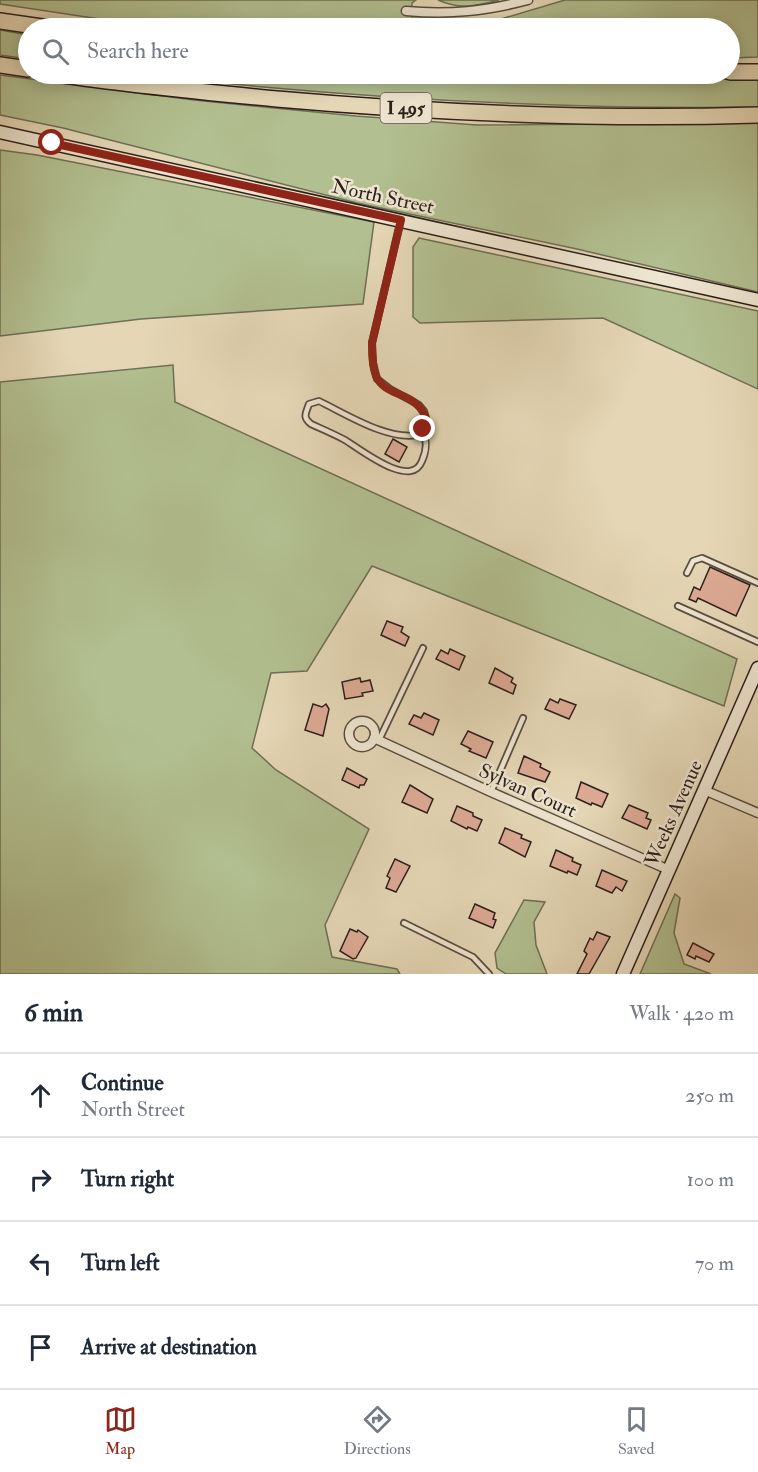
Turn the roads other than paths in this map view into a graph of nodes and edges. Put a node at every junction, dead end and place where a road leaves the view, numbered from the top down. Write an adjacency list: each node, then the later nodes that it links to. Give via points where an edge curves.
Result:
1 (528, 0): 2 (street, via 475,12)
2 (406, 11)
3 (0, 21): 4 (highway)
4 (18, 24)
5 (0, 65): 6 (highway)
6 (18, 68)
7 (740, 72): 8 (highway)
8 (758, 72)
9 (138, 84): 10 (highway, I 495, via 343,105 477,112)
10 (758, 115)
11 (0, 132): 12 (street, North Street)
12 (401, 220): 13 (street, North Street); 14 (lane, via 372,343 373,363 377,379 424,411 427,422)
13 (758, 300)
14 (423, 429): 14 (lane, via 421,434 411,437 393,435 319,401 309,404 305,416 311,424 401,471 420,466 426,451)
15 (687, 573): 16 (lane, via 693,561 702,558)
16 (758, 584)
17 (678, 606): 18 (lane)
18 (758, 642)
19 (423, 648): 22 (lane)
20 (758, 668): 23 (street, Weeks Avenue)
21 (523, 718): 24 (lane)
22 (377, 739): 24 (street, Sylvan Court)
23 (704, 790): 25 (street); 26 (street, Weeks Avenue)
24 (491, 792): 26 (street, Sylvan Court)
25 (758, 813)
26 (669, 870): 29 (street, Weeks Avenue)
27 (404, 922): 28 (lane, via 473,957)
28 (489, 974)
29 (623, 974)

